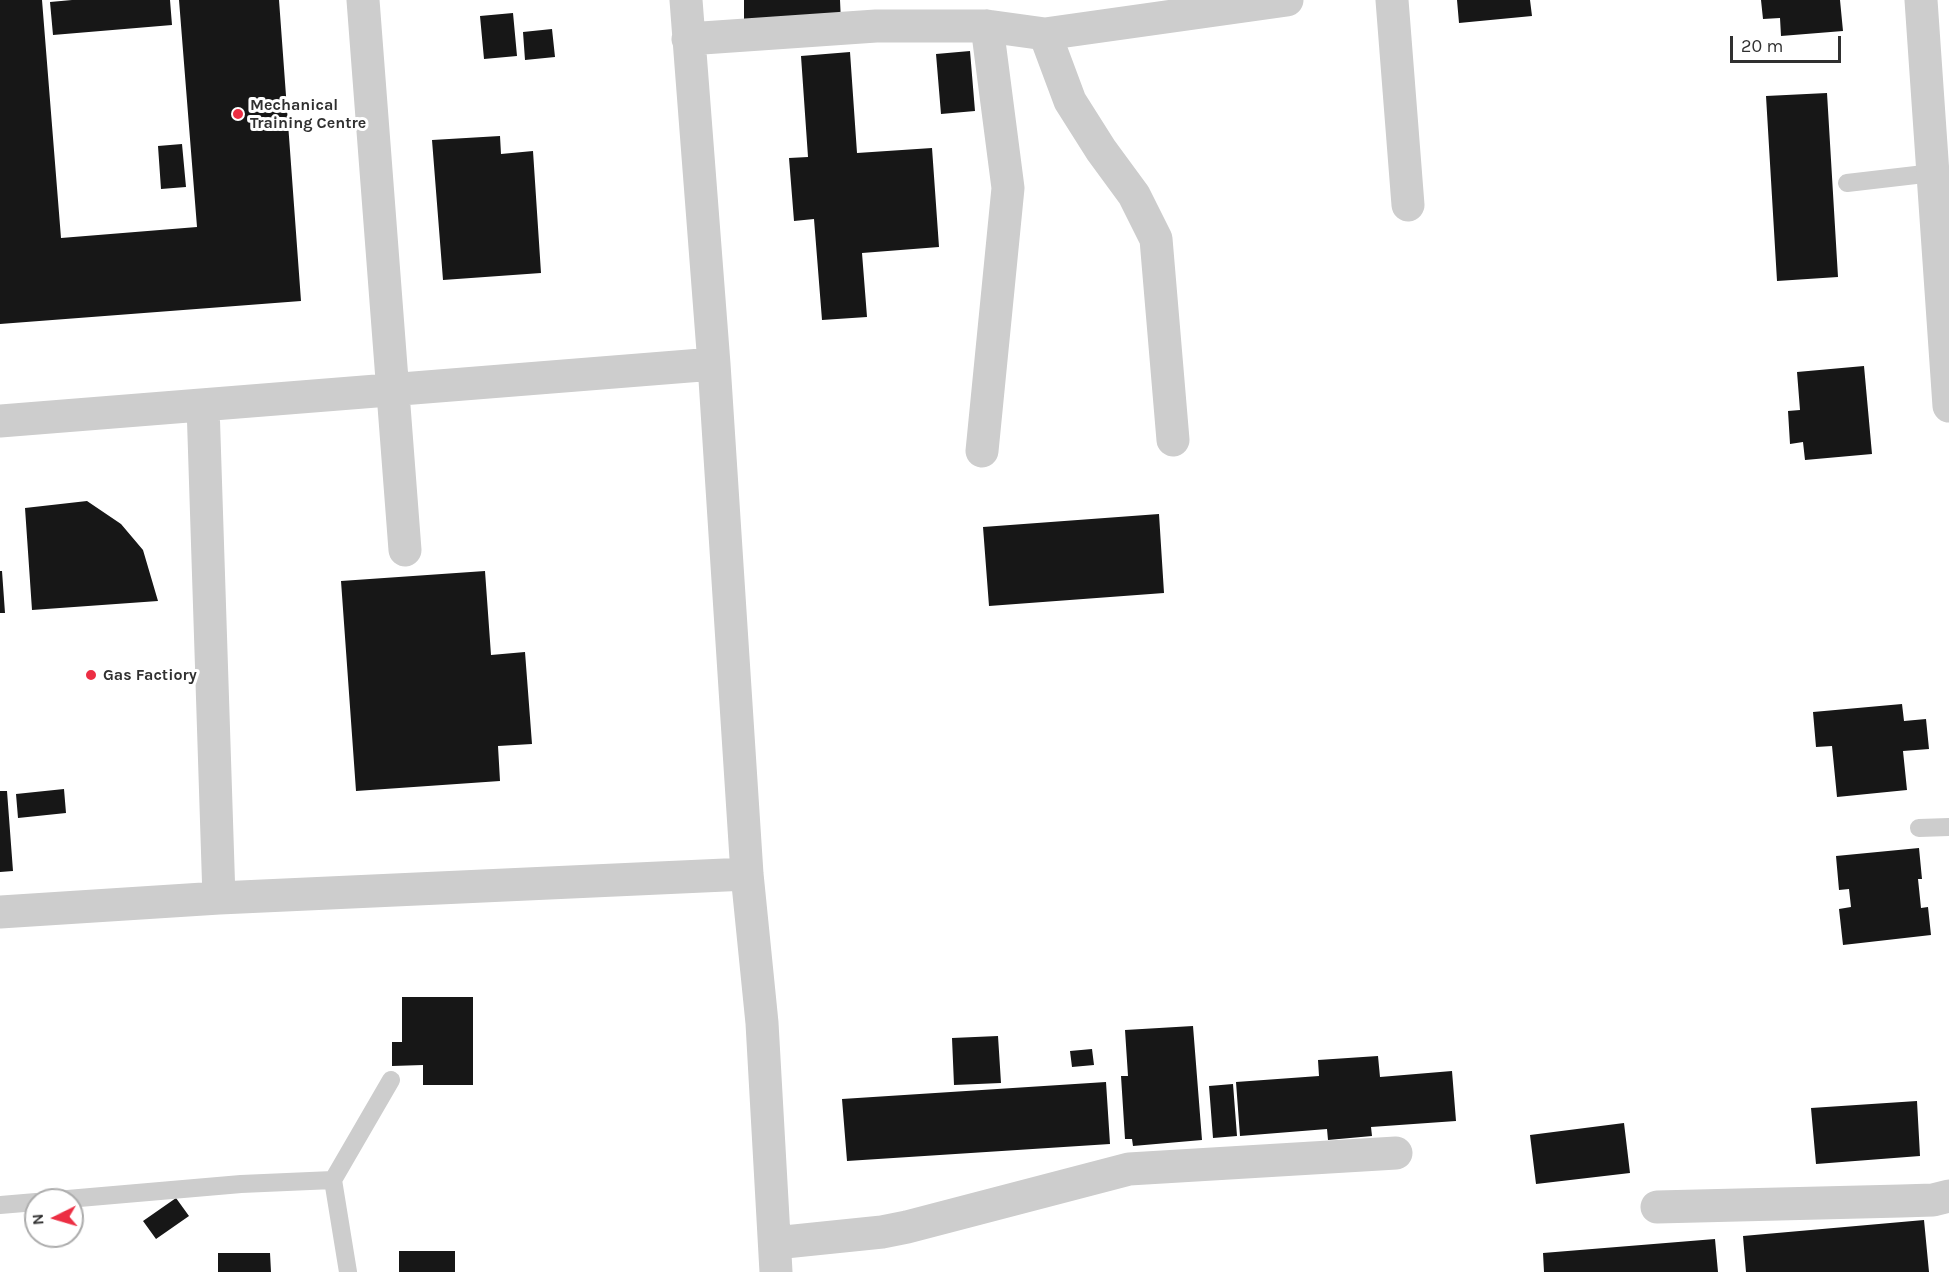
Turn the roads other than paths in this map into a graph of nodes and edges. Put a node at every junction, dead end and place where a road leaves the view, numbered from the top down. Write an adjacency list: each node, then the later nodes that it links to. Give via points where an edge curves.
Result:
1 (363, 0): 13 (street)
2 (686, 0): 8 (street)
3 (1287, 0): 7 (street)
4 (1392, 0): 11 (street)
5 (1921, 0): 9 (street)
6 (987, 26): 7 (street); 8 (street, via 876,26); 18 (street, via 1008,188)
7 (1045, 34): 17 (street, via 1071,101 1134,195 1155,239)
8 (688, 39): 12 (street)
9 (1933, 173): 10 (lane); 15 (street)
10 (1847, 183)
11 (1408, 206)
12 (714, 364): 13 (street); 22 (street)
13 (393, 388): 14 (street); 19 (street)
14 (203, 405): 16 (street); 23 (street)
15 (1949, 406)
16 (0, 421)
17 (1173, 440)
18 (982, 451)
19 (405, 550)
20 (1949, 827): 21 (lane)
21 (1919, 828)
22 (747, 874): 23 (street); 33 (street, via 762,1023)
23 (219, 897): 24 (street)
24 (0, 912)
25 (391, 1080): 27 (lane)
26 (1396, 1153): 33 (street, via 1129,1169)
27 (333, 1180): 29 (lane); 34 (lane)
28 (1949, 1196): 32 (street, via 1933,1200)
29 (84, 1198)
30 (24, 1203): 31 (lane)
31 (0, 1205)
32 (1658, 1207)
33 (776, 1257)
34 (348, 1272)

